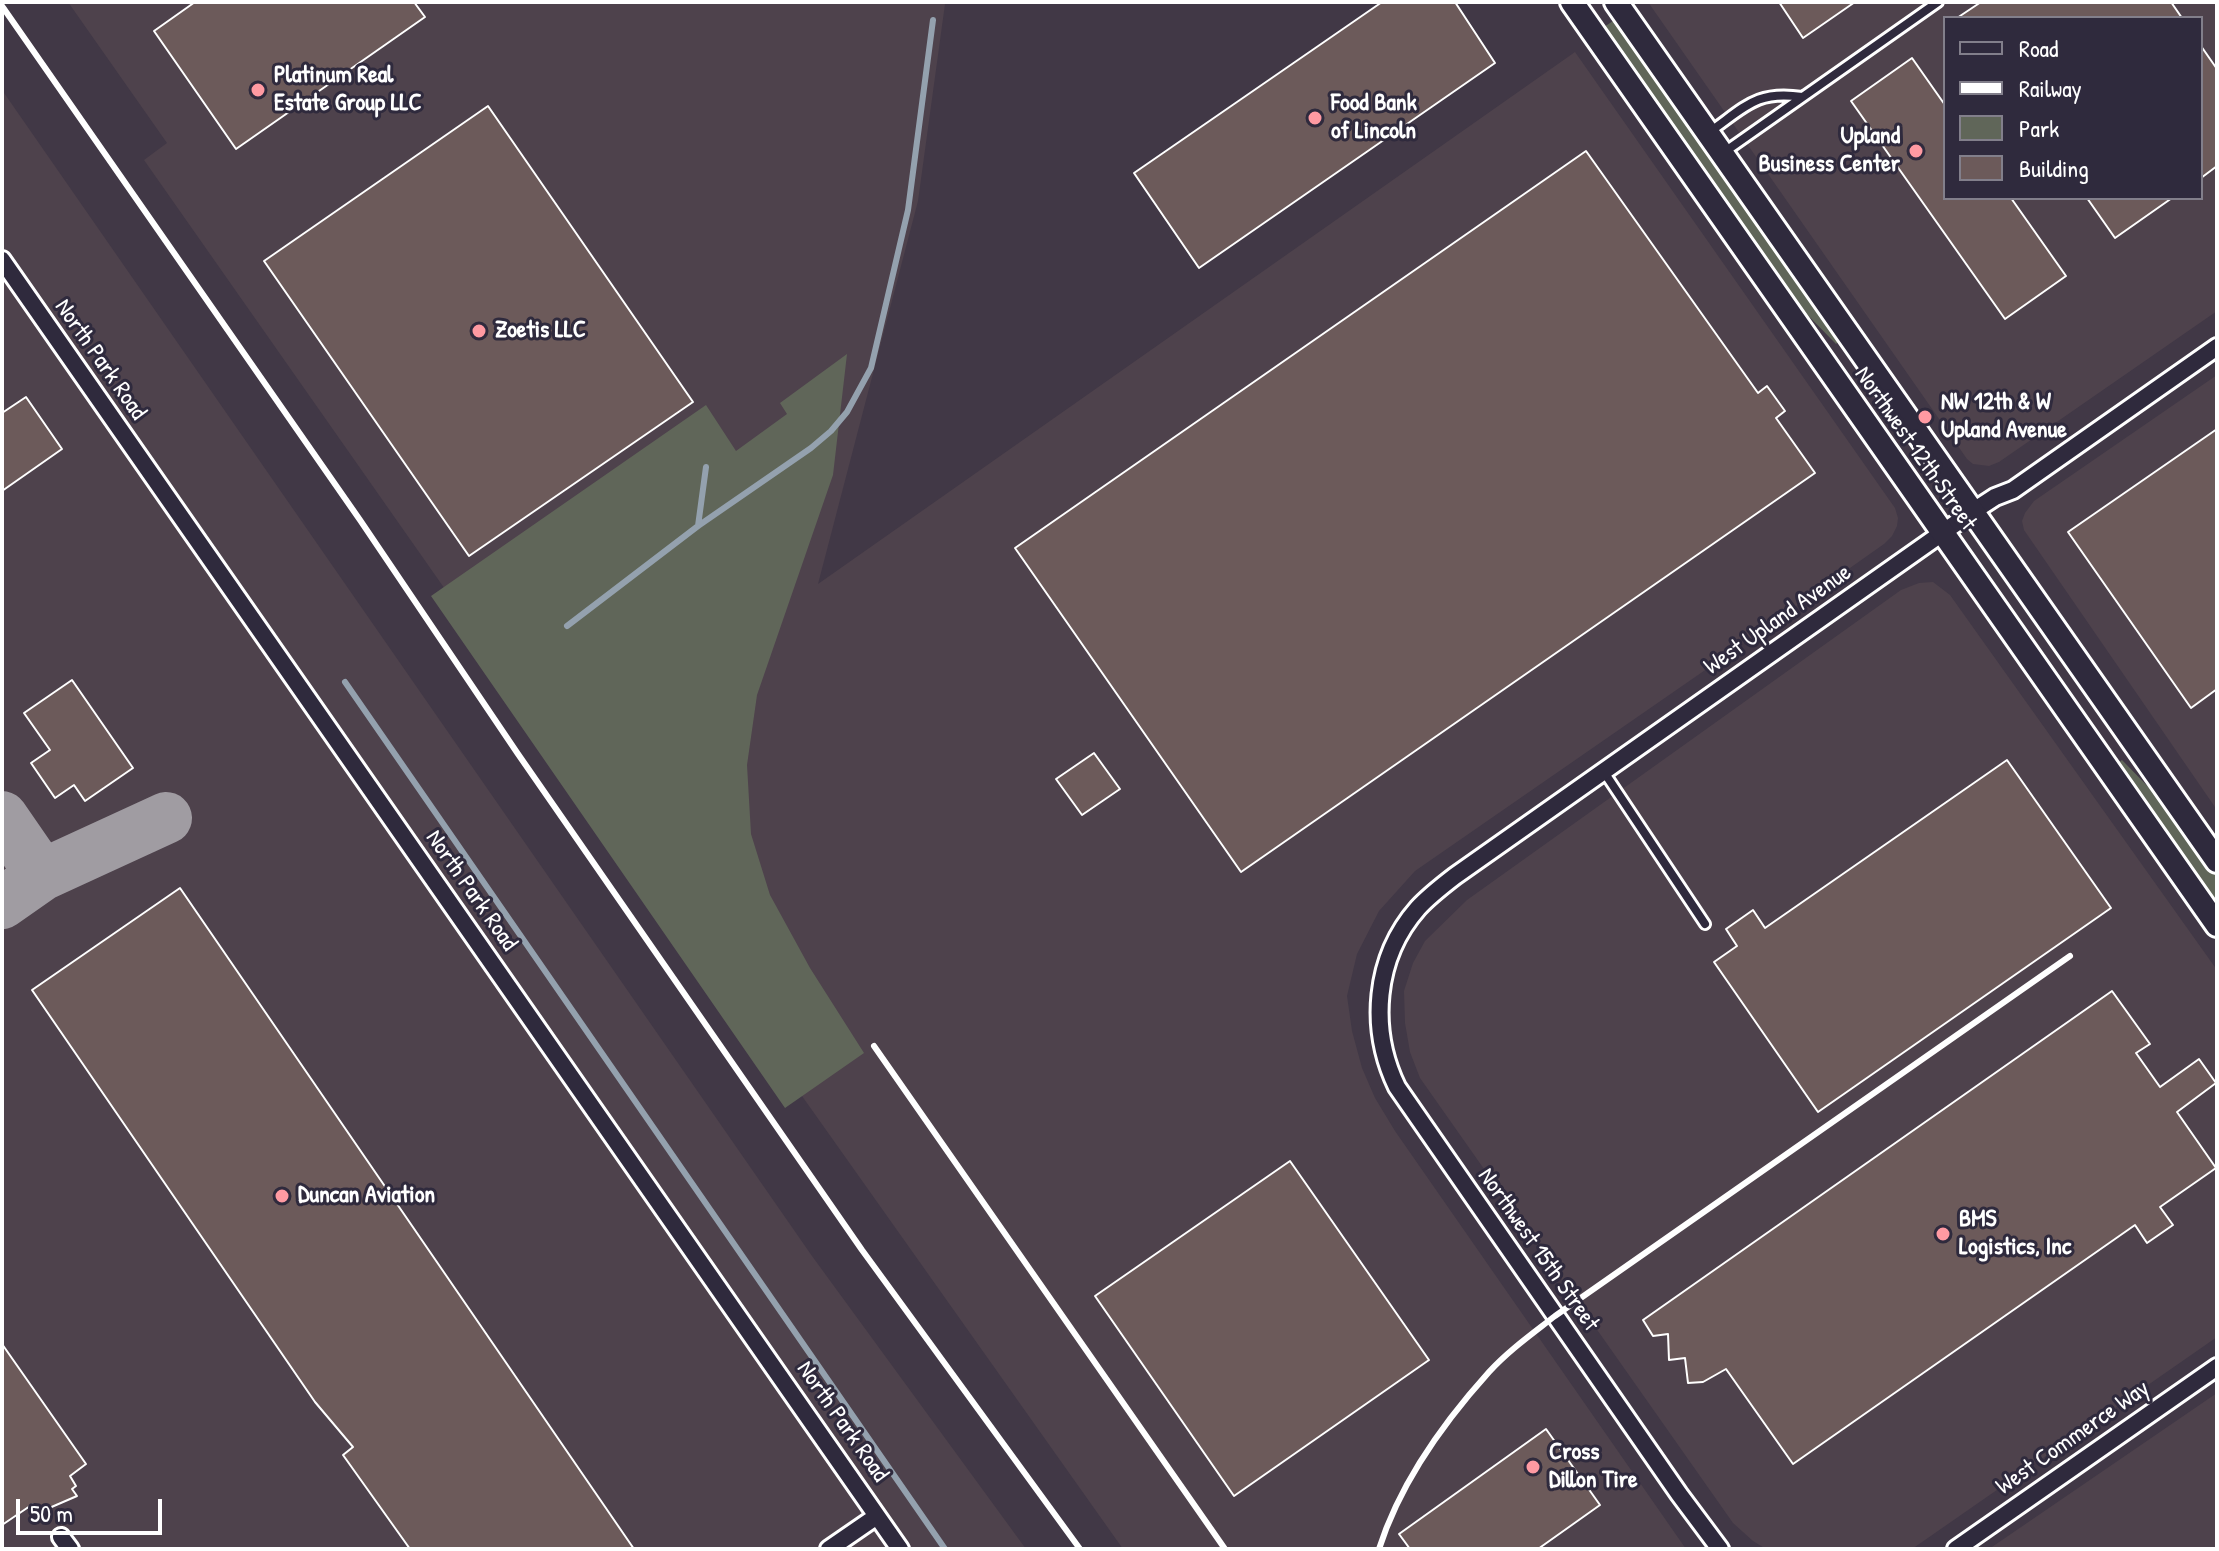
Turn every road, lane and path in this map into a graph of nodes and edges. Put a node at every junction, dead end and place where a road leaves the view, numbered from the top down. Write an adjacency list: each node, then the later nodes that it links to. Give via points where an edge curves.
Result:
1 (1572, 2): 10 (main road, Northwest 12th Street)
2 (1616, 2): 5 (main road, Northwest 12th Street)
3 (1938, 2): 4 (lane)
4 (1803, 97): 5 (lane, via 1763,97); 6 (lane)
5 (1708, 132): 6 (main road, Northwest 12th Street)
6 (1723, 153): 9 (main road, Northwest 12th Street)
7 (2, 260): 17 (street, North Park Road)
8 (2217, 347): 9 (street, West Upland Avenue, via 2013,490)
9 (1972, 512): 10 (street, West Upland Avenue); 12 (main road, Northwest 12th Street)
10 (1943, 533): 11 (street, West Upland Avenue); 14 (main road, Northwest 12th Street)
11 (1604, 772): 13 (lane); 15 (street, West Upland Avenue, via 1439,888 1408,921)
12 (2217, 861)
13 (1705, 924)
14 (2217, 925)
15 (1389, 956): 20 (street, Northwest 15th Street, via 1380,1029 1397,1087)
16 (2217, 1367): 21 (street, West Commerce Way)
17 (877, 1516): 18 (street); 19 (street, North Park Road)
18 (829, 1549)
19 (900, 1549)
20 (1720, 1549)
21 (1956, 1549)

